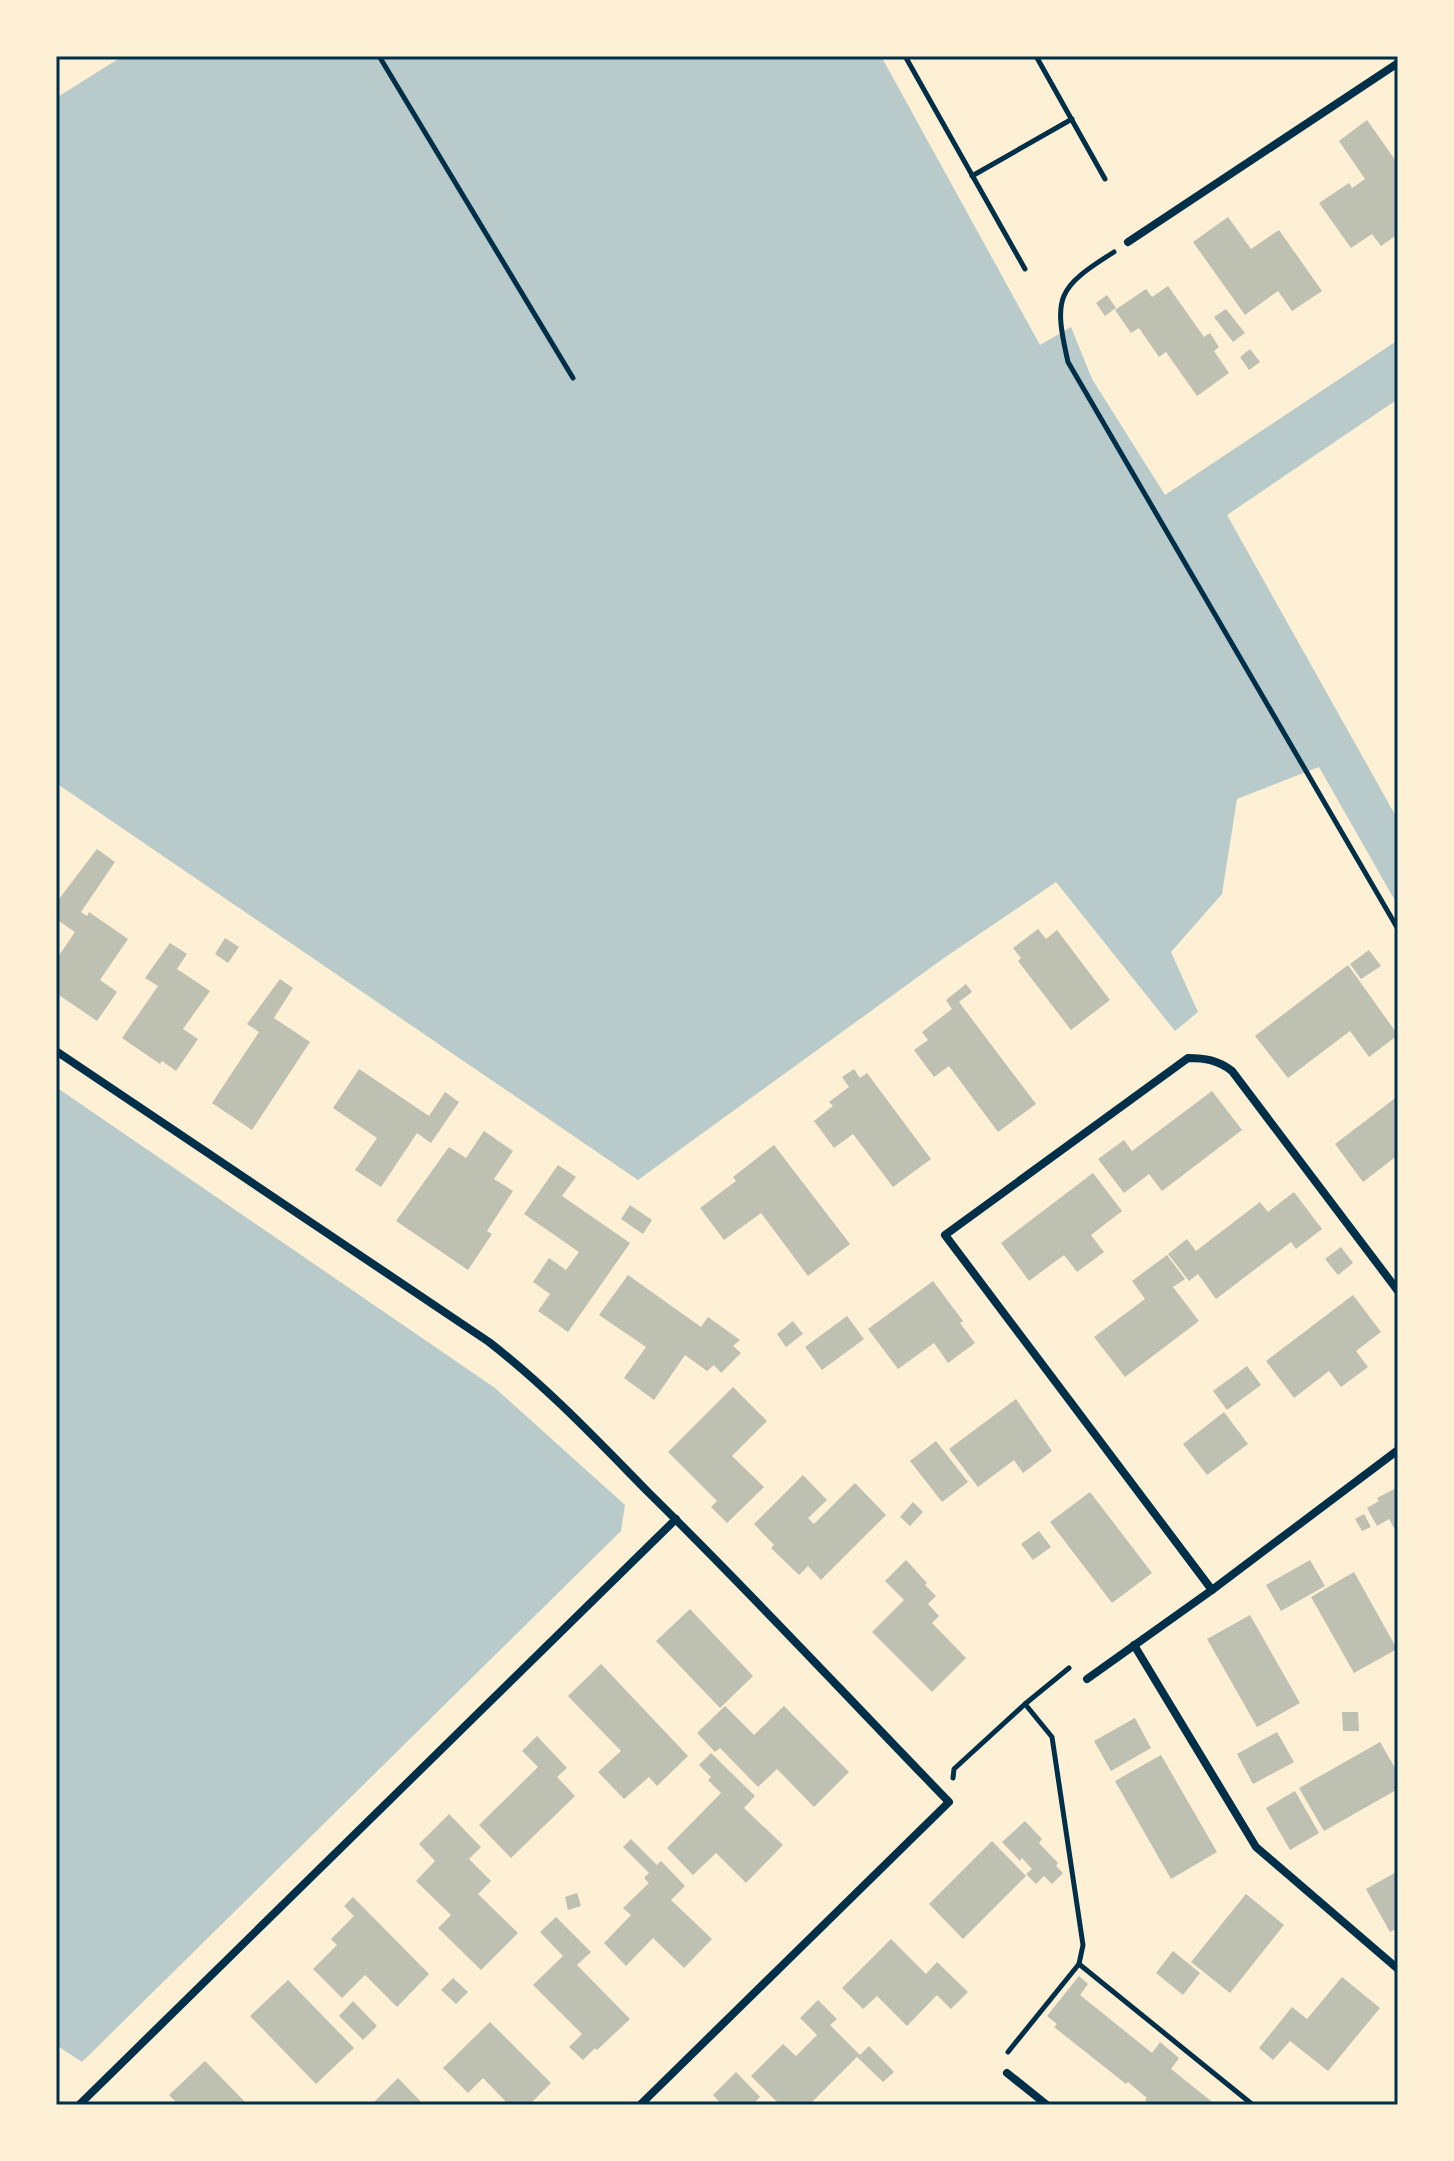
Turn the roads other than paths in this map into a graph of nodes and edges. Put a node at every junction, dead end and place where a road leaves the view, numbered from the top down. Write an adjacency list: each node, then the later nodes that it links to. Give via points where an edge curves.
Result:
1 (1398, 63): 2 (street)
2 (1128, 242)
3 (56, 1051): 6 (street, via 489,1342 546,1390)
4 (1398, 1291): 7 (street, via 1232,1071 1212,1059 1188,1058 945,1235)
5 (1398, 1450): 7 (street)
6 (676, 1519): 12 (street); 13 (street, via 949,1802)
7 (1212, 1590): 8 (street)
8 (1134, 1645): 9 (street); 10 (street, via 1256,1847)
9 (1087, 1679)
10 (1398, 1969)
11 (1007, 2073): 14 (street)
12 (79, 2105)
13 (640, 2105)
14 (1047, 2105)

